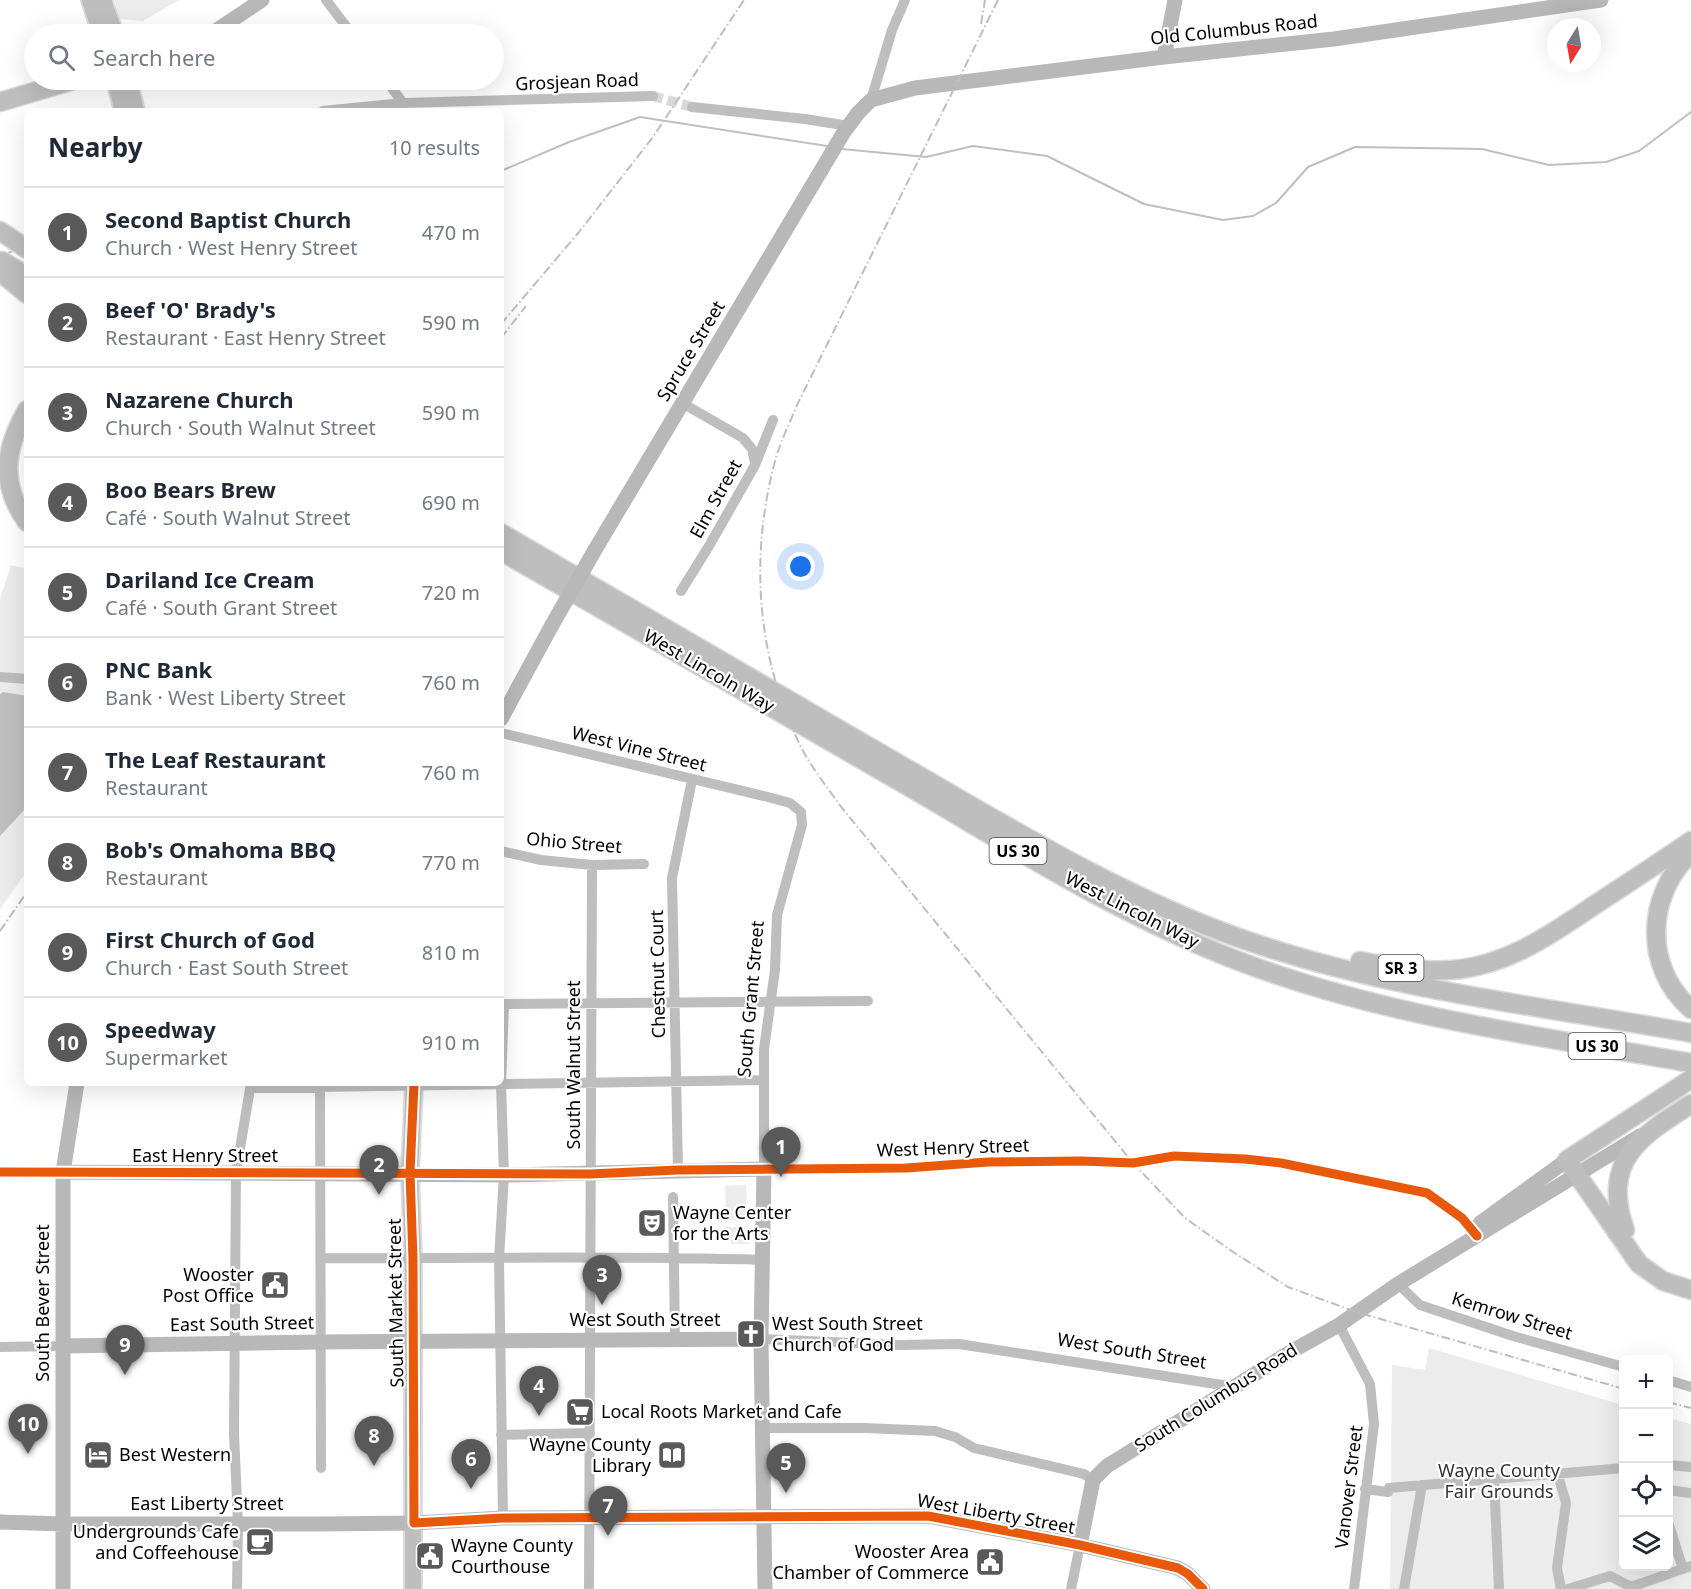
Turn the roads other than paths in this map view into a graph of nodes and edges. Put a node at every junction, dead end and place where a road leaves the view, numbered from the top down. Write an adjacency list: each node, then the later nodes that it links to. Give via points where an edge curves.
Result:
1 (90, 0): 8 (main road)
2 (103, 0): 9 (main road)
3 (262, 0): 10 (main road)
4 (326, 0): 11 (street)
5 (904, 0): 20 (street, Spruce Street)
6 (1175, 0): 12 (main road)
7 (1601, 0): 12 (main road, Old Columbus Road, via 1345,38)
8 (98, 24)
9 (111, 24)
10 (226, 24)
11 (344, 24)
12 (1164, 57): 20 (main road, Old Columbus Road, via 915,88)
13 (24, 84): 18 (highway)
14 (40, 90): 21 (highway)
15 (118, 90): 24 (main road)
16 (131, 90): 25 (main road)
17 (393, 90): 22 (street)
18 (0, 91)
19 (653, 96): 22 (street, Grosjean Road)
20 (871, 100): 27 (main road, Spruce Street)
21 (0, 102)
22 (403, 103): 26 (street, Grosjean Road)
23 (692, 107): 27 (street, via 805,119)
24 (122, 108)
25 (135, 108)
26 (353, 108)
27 (847, 129): 35 (main road, Spruce Street)
28 (0, 231): 30 (highway)
29 (0, 243): 31 (highway)
30 (24, 247)
31 (24, 256)
32 (0, 260): 34 (highway)
33 (0, 272): 34 (highway)
34 (24, 285)
35 (682, 403): 39 (street, via 742,438 752,449); 47 (main road, Spruce Street, bridge)
36 (24, 416): 41 (highway, via 10,446 7,478)
37 (772, 420): 39 (street, Elm Street)
38 (24, 436): 40 (highway, via 17,464)
39 (755, 465): 44 (street, Elm Street)
40 (24, 497)
41 (24, 517)
42 (504, 535): 56 (highway, West Lincoln Way / US 30, via 1023,836)
43 (504, 553): 63 (highway, West Lincoln Way / US 30, via 1025,855 1148,921 1235,960 1310,985)
44 (681, 591)
45 (0, 677): 46 (street)
46 (24, 680)
47 (505, 703)
48 (504, 734): 49 (street, West Vine Street)
49 (692, 780): 50 (street, West Vine Street); 58 (street, Chestnut Court, via 672,878)
50 (768, 797): 60 (street, South Grant Street, via 790,803 801,812 802,825 777,915)
51 (1691, 841): 56 (highway, SR 3, via 1532,945 1495,961 1453,970 1391,966 1295,945 1209,919)
52 (504, 852): 55 (street, Ohio Street)
53 (1691, 853): 62 (highway, via 1673,872 1663,892 1655,936 1668,981)
54 (644, 864): 55 (street, Ohio Street)
55 (592, 865): 59 (street, South Walnut Street)
56 (1092, 872): 64 (highway, West Lincoln Way / US 30, via 1205,925 1330,966 1487,999)
57 (868, 1001): 60 (street)
58 (675, 1002): 59 (street); 60 (street); 69 (street, Chestnut Court)
59 (592, 1003): 61 (street); 70 (street, South Walnut Street)
60 (771, 1003): 68 (street, South Grant Street)
61 (504, 1004)
62 (1691, 1009)
63 (1504, 1030): 65 (highway, West Lincoln Way / US 30); 66 (highway, via 1540,1042)
64 (1691, 1033)
65 (1691, 1063)
66 (1691, 1070)
67 (1691, 1079): 79 (highway, South Columbus Road)
68 (764, 1080): 69 (street); 80 (street, South Grant Street)
69 (677, 1082): 70 (street); 81 (street, Chestnut Court)
70 (590, 1083): 71 (street); 87 (street, South Walnut Street)
71 (504, 1085)
72 (77, 1086): 83 (main road, South Bever Street)
73 (251, 1086): 84 (street)
74 (320, 1086): 85 (street)
75 (414, 1086): 86 (main road, South Market Street)
76 (501, 1086): 88 (street)
77 (1691, 1104): 78 (highway, South Columbus Road)
78 (1650, 1130): 79 (main road, South Columbus Road); 90 (highway, via 1632,1147 1621,1172 1617,1203)
79 (1575, 1165): 90 (highway); 91 (main road, South Columbus Road); 100 (highway, via 1640,1264 1663,1281)
80 (764, 1169): 81 (main road, West Henry Street); 91 (street, West Henry Street, via 906,1168 988,1162 1133,1163 1174,1156 1281,1162 1427,1193 1462,1218); 97 (main road, South Grant Street)
81 (678, 1170): 87 (main road, West Henry Street)
82 (0, 1172): 83 (street, East Henry Street)
83 (63, 1172): 84 (main road, East Henry Street); 109 (main road, South Bever Street)
84 (236, 1172): 85 (main road, East Henry Street); 108 (street)
85 (322, 1172): 86 (main road, East Henry Street); 94 (street)
86 (410, 1173): 88 (main road, West Henry Street); 95 (main road, South Market Street)
87 (590, 1174): 88 (main road, West Henry Street); 92 (street, South Walnut Street)
88 (504, 1175): 96 (street)
89 (673, 1197): 93 (street)
90 (1625, 1230): 98 (highway, via 1652,1263)
91 (1474, 1233): 99 (main road, South Columbus Road)
92 (591, 1256): 93 (street); 96 (street); 103 (street, South Walnut Street)
93 (674, 1257): 97 (street); 104 (street)
94 (322, 1258): 95 (street); 106 (street)
95 (412, 1258): 96 (street); 107 (main road, South Market Street)
96 (499, 1259): 105 (street)
97 (764, 1260): 102 (main road, South Grant Street)
98 (1691, 1281)
99 (1398, 1284): 101 (main road, South Columbus Road); 111 (street, Kemrow Street, via 1420,1305)
100 (1691, 1290)
101 (1339, 1325): 113 (main road, South Columbus Road); 126 (street, Vanover Street, via 1370,1384 1374,1424)
102 (762, 1339): 104 (main road, West South Street); 113 (street, West South Street, via 959,1344); 115 (main road, South Grant Street)
103 (590, 1340): 104 (main road, West South Street); 105 (main road, West South Street); 116 (street, South Walnut Street)
104 (675, 1340)
105 (500, 1341): 107 (main road, West South Street); 117 (street)
106 (320, 1342): 107 (main road, East South Street); 108 (main road, East South Street); 120 (street)
107 (413, 1342): 133 (main road, South Market Street)
108 (235, 1344): 109 (main road, East South Street); 135 (street)
109 (62, 1346): 110 (street, East South Street); 134 (main road, South Bever Street)
110 (0, 1347)
111 (1619, 1366)
112 (1673, 1382): 114 (street)
113 (1235, 1387): 124 (main road, South Columbus Road)
114 (1691, 1387)
115 (763, 1428): 124 (street, via 935,1431 974,1448 1084,1474); 130 (main road, South Grant Street)
116 (590, 1433): 117 (street); 129 (street, South Walnut Street)
117 (501, 1435): 131 (street)
118 (1673, 1465): 119 (street)
119 (1691, 1467)
120 (321, 1468)
121 (1619, 1468): 122 (street)
122 (1558, 1475): 123 (street); 149 (street, via 1566,1503 1557,1568)
123 (1494, 1479): 125 (street); 148 (street)
124 (1092, 1480): 137 (main road)
125 (1422, 1485): 126 (street, via 1389,1488 1388,1492); 147 (street)
126 (1365, 1489): 146 (street, Vanover Street)
127 (1673, 1490): 128 (street)
128 (1691, 1492)
129 (591, 1517): 130 (main road, West Liberty Street); 131 (main road, West Liberty Street); 142 (street, South Walnut Street)
130 (763, 1517): 137 (main road, West Liberty Street, via 928,1516); 143 (main road, South Grant Street)
131 (502, 1518): 133 (main road, West Liberty Street)
132 (0, 1522): 134 (main road, East Liberty Street)
133 (414, 1523): 135 (main road, East Liberty Street); 141 (main road, South Market Street)
134 (63, 1524): 135 (main road, East Liberty Street); 139 (main road, South Bever Street)
135 (238, 1524): 140 (street)
136 (1673, 1534): 138 (street)
137 (1080, 1545): 144 (street); 145 (main road, West Liberty Street, via 1178,1568)
138 (1687, 1568): 150 (street, via 1631,1587 1610,1576)
139 (63, 1589)
140 (237, 1589)
141 (414, 1589)
142 (589, 1589)
143 (765, 1589)
144 (1071, 1589)
145 (1203, 1589)
146 (1354, 1589)
147 (1404, 1589)
148 (1499, 1589)
149 (1561, 1589)
150 (1568, 1589)

